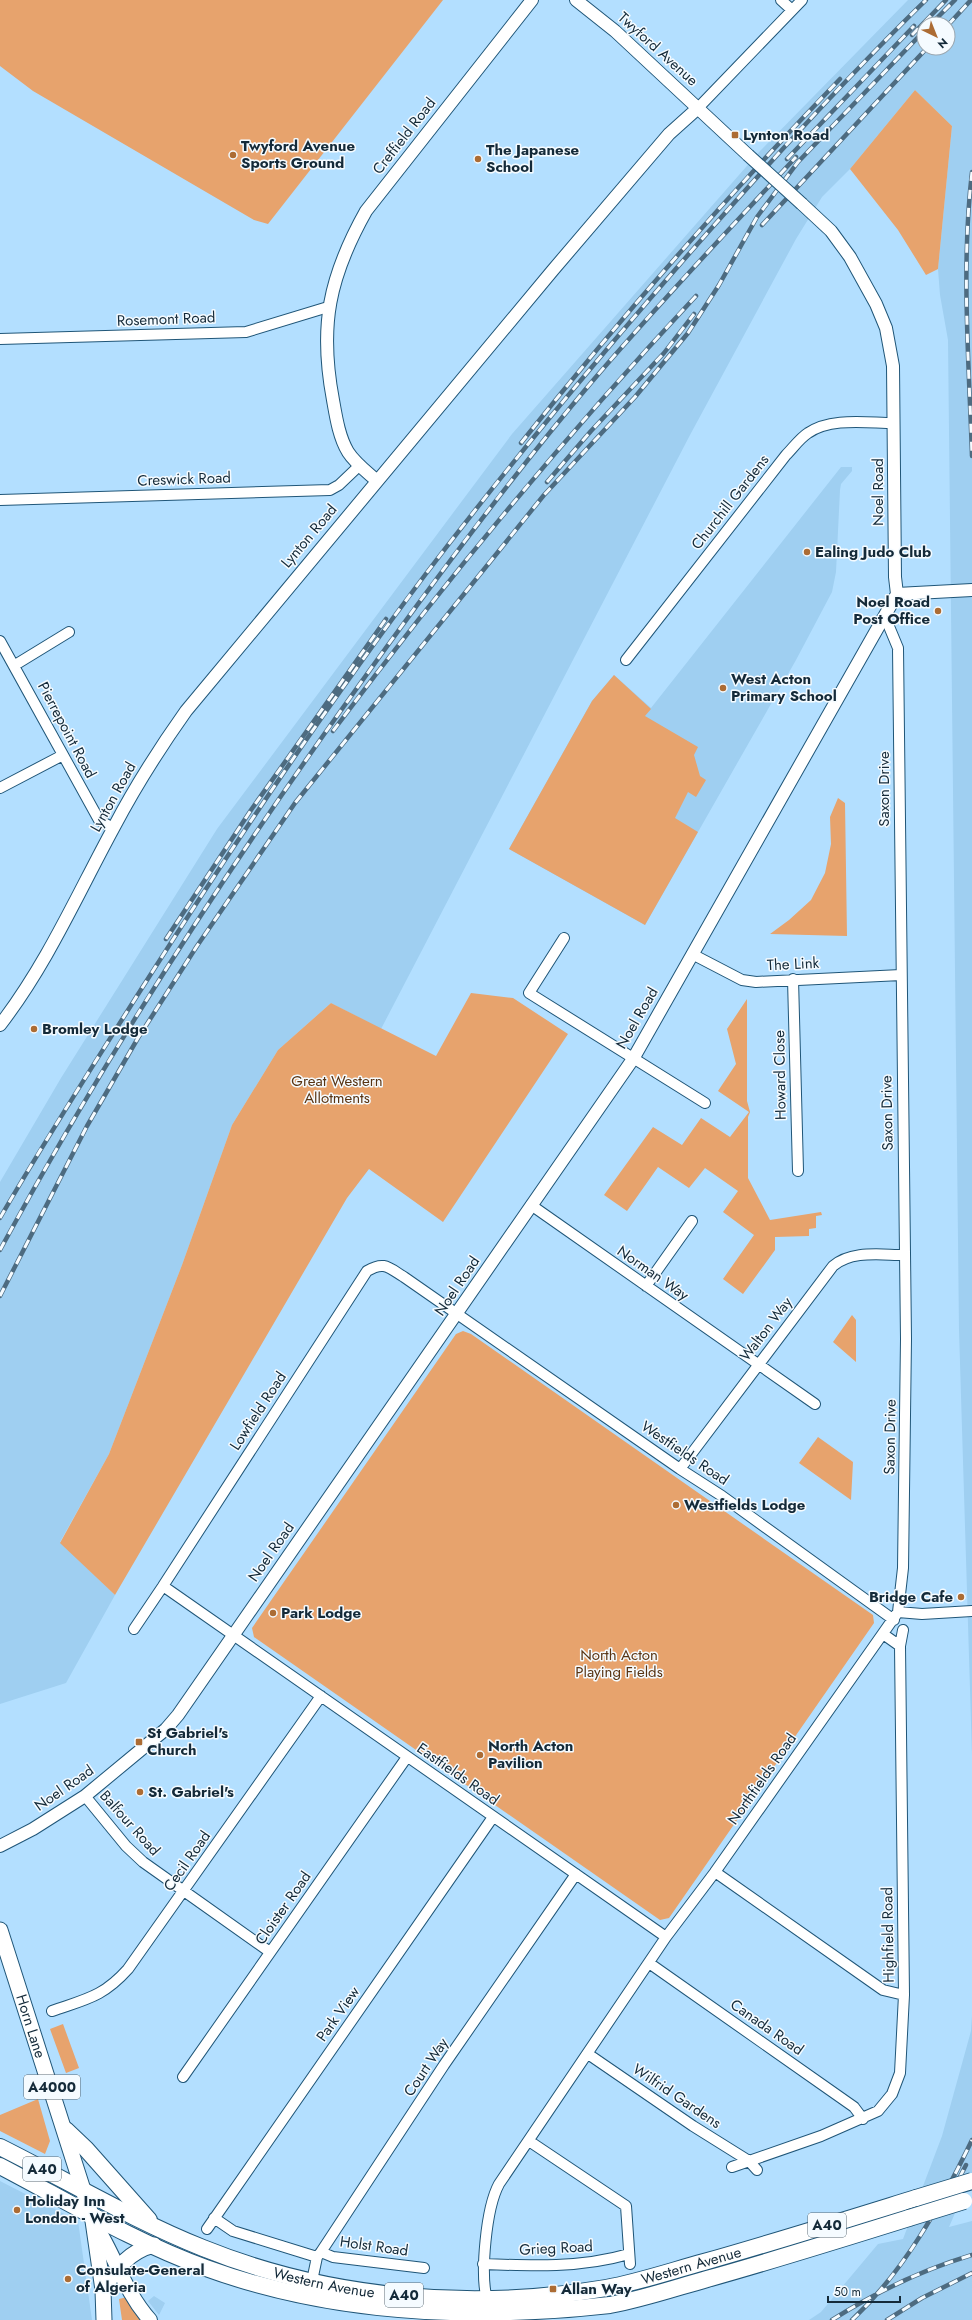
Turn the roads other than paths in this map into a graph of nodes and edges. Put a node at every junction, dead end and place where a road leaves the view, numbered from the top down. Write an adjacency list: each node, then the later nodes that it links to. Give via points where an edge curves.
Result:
1 (532, 0): 7 (street, Creffield Road, via 366,211 350,240)
2 (576, 0): 6 (street, Twyford Avenue, via 615,31)
3 (782, 0): 5 (street)
4 (802, 0): 5 (street)
5 (792, 10): 6 (street)
6 (698, 108): 9 (street, Noel Road, bridge, via 831,231 850,257 886,328 893,366); 11 (street, Lynton Road, via 669,134)
7 (328, 307): 8 (street, Rosemont Road, via 246,332); 10 (street, Creffield Road, via 328,374 336,417 348,453)
8 (0, 339)
9 (894, 423): 14 (street, Noel Road); 18 (street, Churchill Gardens, via 846,423 817,428 808,433 786,455)
10 (360, 465): 11 (street, Creffield Road); 12 (street, Creswick Road, via 330,490)
11 (376, 480): 22 (street, Lynton Road, via 186,711 139,781)
12 (0, 500)
13 (972, 590): 14 (street)
14 (897, 594): 15 (street, Noel Road)
15 (882, 619): 24 (street, Noel Road); 25 (street, Saxon Drive, via 888,624 898,648)
16 (69, 632): 19 (street)
17 (0, 641): 19 (street, Pierrepoint Road)
18 (626, 660)
19 (15, 665): 20 (street, Pierrepoint Road)
20 (63, 755): 21 (street); 22 (street, Pierrepoint Road, via 98,820)
21 (0, 788)
22 (113, 828): 27 (street, Lynton Road, via 55,943 22,997)
23 (564, 938): 28 (street, via 529,993)
24 (692, 954): 26 (street, The Link, via 742,980 756,982); 28 (street, Noel Road)
25 (901, 975): 26 (street, The Link); 33 (street, Saxon Drive)
26 (793, 979): 30 (street, Howard Close)
27 (0, 1025)
28 (633, 1059): 29 (street); 31 (street, Noel Road)
29 (705, 1103)
30 (798, 1171)
31 (531, 1205): 34 (street, Norman Way); 35 (street, Noel Road)
32 (692, 1220): 34 (street)
33 (904, 1254): 36 (street, Walton Way, via 854,1256 837,1262 828,1270); 41 (street, Saxon Drive, via 906,1339 903,1568)
34 (646, 1286): 36 (street, Norman Way)
35 (457, 1314): 38 (street, Westfields Road); 39 (street, Lowfield Road, via 386,1266 376,1265 366,1272); 44 (street, Noel Road)
36 (758, 1365): 37 (street, Norman Way); 38 (street, Walton Way)
37 (816, 1404)
38 (680, 1469): 41 (street, Westfields Road)
39 (163, 1586): 42 (street, Lowfield Road); 44 (street)
40 (972, 1611): 41 (street)
41 (896, 1616): 45 (street, Northfields Road)
42 (134, 1629)
43 (903, 1630): 46 (street, Highfield Road)
44 (233, 1634): 47 (street, Eastfields Road); 49 (street, Noel Road, via 166,1729)
45 (883, 1634): 46 (street); 52 (street, Northfields Road)
46 (900, 1646): 60 (street, Highfield Road)
47 (321, 1696): 48 (street, Eastfields Road); 54 (street, Cecil Road)
48 (407, 1757): 50 (street, Eastfields Road); 57 (street, Cloister Road)
49 (85, 1796): 51 (street, Noel Road, via 33,1829); 54 (street, Balfour Road, via 126,1846)
50 (493, 1817): 53 (street, Eastfields Road); 76 (street, Park View)
51 (0, 1846)
52 (715, 1872): 56 (street, Northfields Road); 60 (street, Highfield Road, via 883,1990)
53 (576, 1874): 56 (street, Eastfields Road); 80 (street, Court Way, via 444,2065)
54 (184, 1893): 57 (street, Balfour Road); 61 (street, Cecil Road, via 116,1983 100,1994)
55 (0, 1930): 58 (main road, Horn Lane / A4000)
56 (666, 1937): 59 (street, Northfields Road)
57 (270, 1952): 63 (street, Cloister Road)
58 (5, 1962): 65 (main road, Horn Lane / A4000)
59 (650, 1963): 62 (street); 64 (street, Canada Road, via 854,2107)
60 (904, 1996): 64 (street, via 903,2053 897,2084 887,2103)
61 (52, 2011)
62 (588, 2054): 66 (street); 68 (street, Wilfrid Gardens)
63 (183, 2077)
64 (863, 2119): 68 (street)
65 (66, 2130): 73 (main road, Horn Lane / A4000); 77 (highway, A4000)
66 (529, 2141): 81 (street, via 496,2190); 81 (street, Grieg Road, via 626,2206 630,2259 581,2264)
67 (0, 2147): 73 (highway, Western Avenue / A40)
68 (749, 2161): 70 (street); 71 (street, Wilfrid Gardens)
69 (0, 2166): 75 (highway, Western Avenue / A40)
70 (732, 2166)
71 (757, 2170)
72 (972, 2181): 86 (highway, Western Avenue / A40, bridge, via 763,2245 614,2286 542,2297)
73 (84, 2191): 75 (main road, A4000); 77 (highway, Western Avenue / A40)
74 (968, 2200): 79 (highway, Western Avenue / A40, bridge, via 634,2300 541,2314 476,2317 391,2312 331,2303 230,2276)
75 (92, 2218): 79 (highway, Western Avenue / A40); 82 (main road); 85 (main road, A4000)
76 (214, 2218): 78 (street, Park View); 80 (street, Holst Road, via 233,2230)
77 (156, 2228): 84 (highway, Western Avenue / A40, via 211,2251 280,2274)
78 (207, 2228)
79 (154, 2245): 82 (main road, via 135,2252)
80 (319, 2254): 83 (street, Holst Road); 84 (street, Court Way)
81 (483, 2264): 86 (street)
82 (119, 2268): 85 (main road); 88 (main road, via 130,2294)
83 (424, 2268)
84 (312, 2281): 86 (highway, Western Avenue / A40, via 368,2292)
85 (103, 2290): 87 (main road, A4000)
86 (487, 2300)
87 (104, 2320)
88 (150, 2320)

